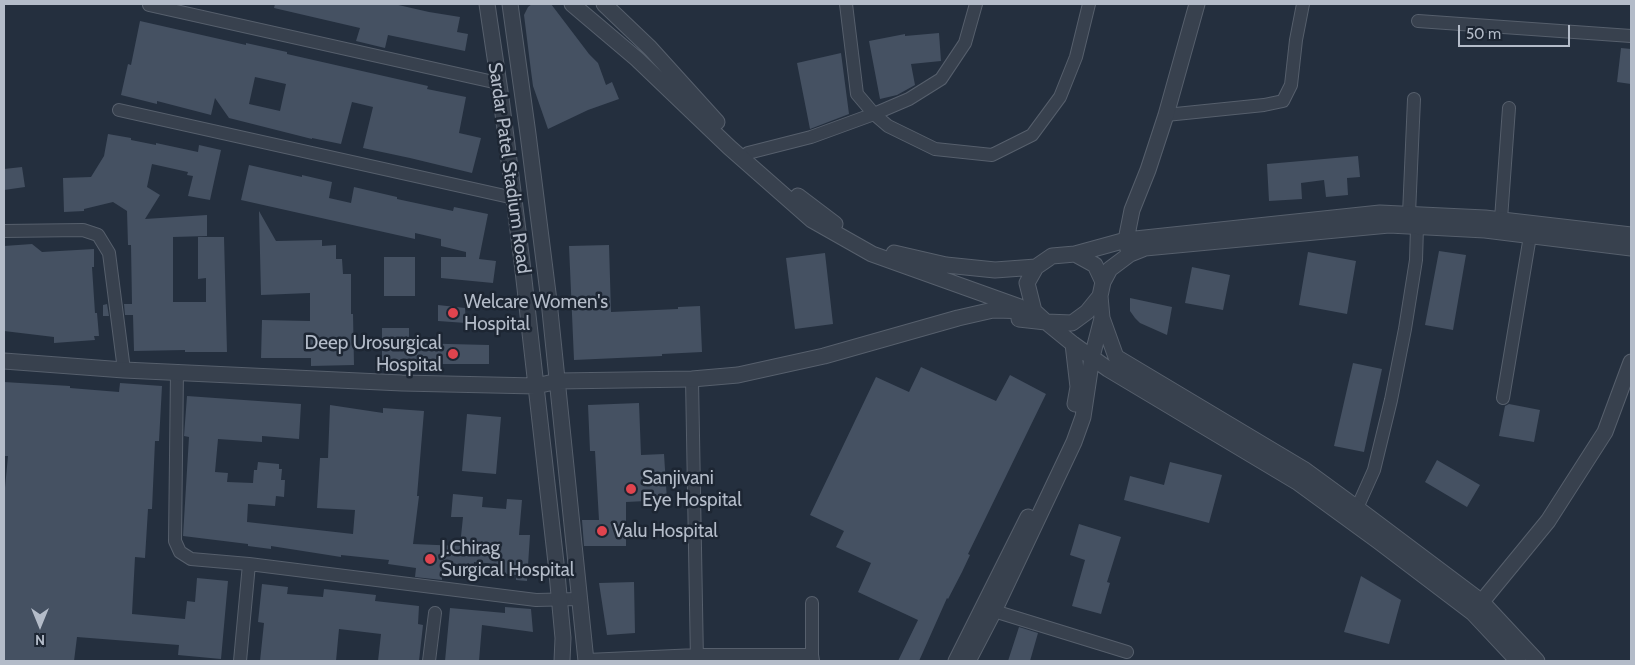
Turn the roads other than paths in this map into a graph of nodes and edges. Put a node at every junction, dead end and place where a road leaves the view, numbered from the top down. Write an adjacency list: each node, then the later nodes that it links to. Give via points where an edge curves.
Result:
1 (487, 4): 13 (street, Sardar Patel Stadium Road)
2 (510, 4): 42 (street, Sardar Patel Stadium Road)
3 (572, 4): 19 (street)
4 (604, 4): 19 (street, via 650,48)
5 (846, 4): 17 (street, via 857,94)
6 (976, 4): 17 (street, via 965,43 941,79 909,99)
7 (1088, 4): 17 (street, via 1076,57 1060,97 1032,135 992,155 935,149 888,126)
8 (1197, 4): 18 (street)
9 (1303, 4): 18 (street, via 1291,85 1283,101)
10 (149, 5): 13 (street)
11 (1418, 20): 12 (street)
12 (1631, 36)
13 (498, 83): 20 (street, Sardar Patel Stadium Road)
14 (1414, 99): 22 (street)
15 (1509, 108): 21 (street)
16 (119, 110): 20 (street)
17 (874, 114): 19 (street)
18 (1166, 115): 26 (street, via 1132,210)
19 (745, 156): 29 (street, via 840,228 895,254 994,270); 31 (street, via 812,220 872,254)
20 (514, 198): 43 (street, Sardar Patel Stadium Road)
21 (1501, 219): 22 (street); 24 (street)
22 (1413, 221): 25 (street); 26 (street, via 1380,213); 45 (street, via 1416,260 1405,329 1374,470)
23 (4, 231): 39 (street, via 83,230 98,235 109,253)
24 (1631, 235)
25 (1530, 236): 27 (street); 44 (street)
26 (1128, 247): 28 (street); 30 (street, via 1110,269)
27 (1631, 248)
28 (1075, 254): 29 (street, via 1052,256); 30 (street, via 1095,265)
29 (1036, 266): 31 (street, via 1028,283)
30 (1101, 289): 33 (street); 34 (street, via 1087,312 1072,324)
31 (1034, 311): 32 (street, via 993,310); 34 (street)
32 (958, 318): 34 (street, via 1003,317); 41 (street, via 824,356 738,375)
33 (1102, 318): 36 (street); 45 (street, via 1116,357 1305,470)
34 (1046, 322): 35 (street)
35 (1073, 344): 36 (street); 60 (street, via 1078,387 1065,439)
36 (1092, 358): 50 (street, via 1297,482); 51 (street, via 1083,417 1074,442)
37 (4, 361): 39 (street)
38 (1631, 362): 50 (street, via 1605,432 1548,520)
39 (124, 370): 40 (street)
40 (178, 371): 43 (street, via 402,383); 46 (street, via 175,541 180,552 191,559)
41 (692, 379): 42 (street); 54 (street)
42 (558, 381): 43 (street); 47 (street, Sardar Patel Stadium Road)
43 (536, 386): 48 (street, Sardar Patel Stadium Road)
44 (1503, 398)
45 (1357, 508): 50 (street)
46 (249, 564): 48 (street, via 517,598); 56 (street)
47 (580, 599): 48 (street); 59 (street, Sardar Patel Stadium Road)
48 (559, 600): 58 (street, Sardar Patel Stadium Road)
49 (812, 603): 55 (street)
50 (1477, 608): 62 (street); 63 (street)
51 (994, 612): 53 (street); 61 (street)
52 (435, 613): 57 (street)
53 (1127, 652)
54 (697, 658): 55 (street); 59 (street)
55 (812, 658)
56 (240, 661)
57 (429, 661)
58 (562, 661)
59 (587, 661)
60 (956, 661)
61 (968, 661)
62 (1518, 661)
63 (1537, 661)

